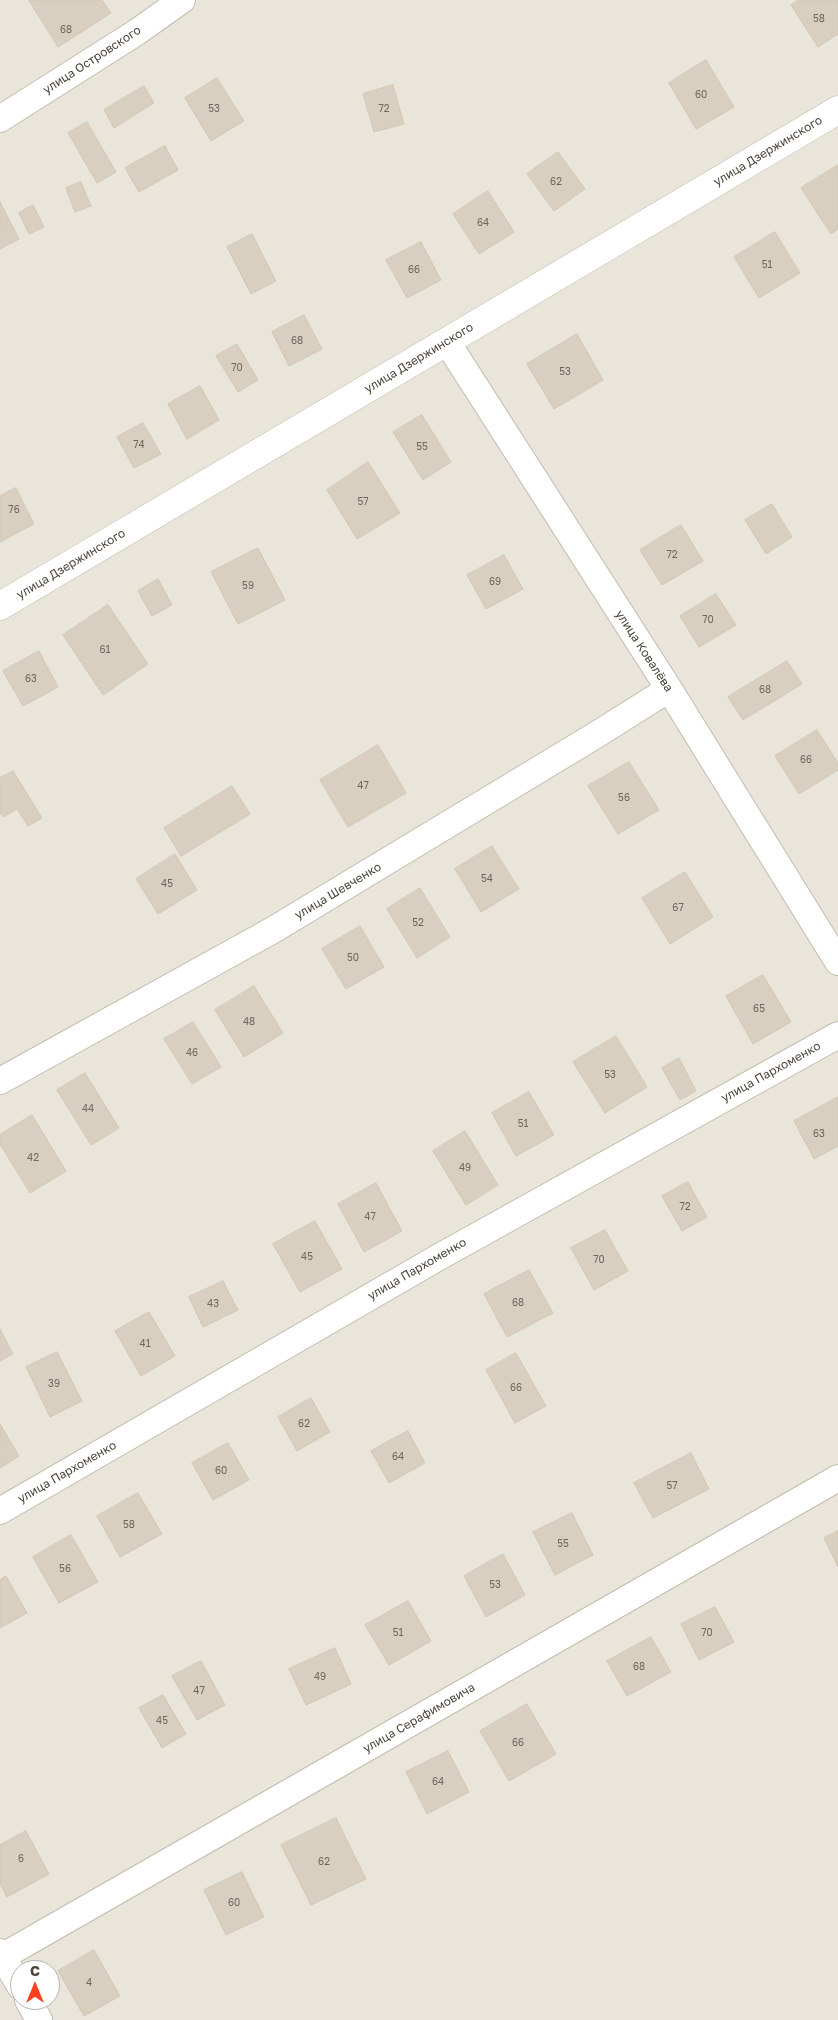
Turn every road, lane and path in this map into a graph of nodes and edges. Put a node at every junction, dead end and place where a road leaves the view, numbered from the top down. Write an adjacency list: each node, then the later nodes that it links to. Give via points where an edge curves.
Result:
1 (182, 0): 3 (street, улица Островского)
2 (838, 110): 4 (street, улица Дзержинского)
3 (0, 119)
4 (446, 342): 5 (street, улица Дзержинского); 6 (street, улица Ковалёва)
5 (0, 606)
6 (669, 689): 7 (street, улица Ковалёва); 9 (street, улица Шевченко, via 272,930)
7 (838, 962)
8 (838, 1035): 11 (street, улица Пархоменко, via 439,1256)
9 (0, 1081)
10 (838, 1478): 12 (street, улица Серафимовича)
11 (0, 1510)
12 (1, 1955): 13 (street)
13 (10, 1970)

